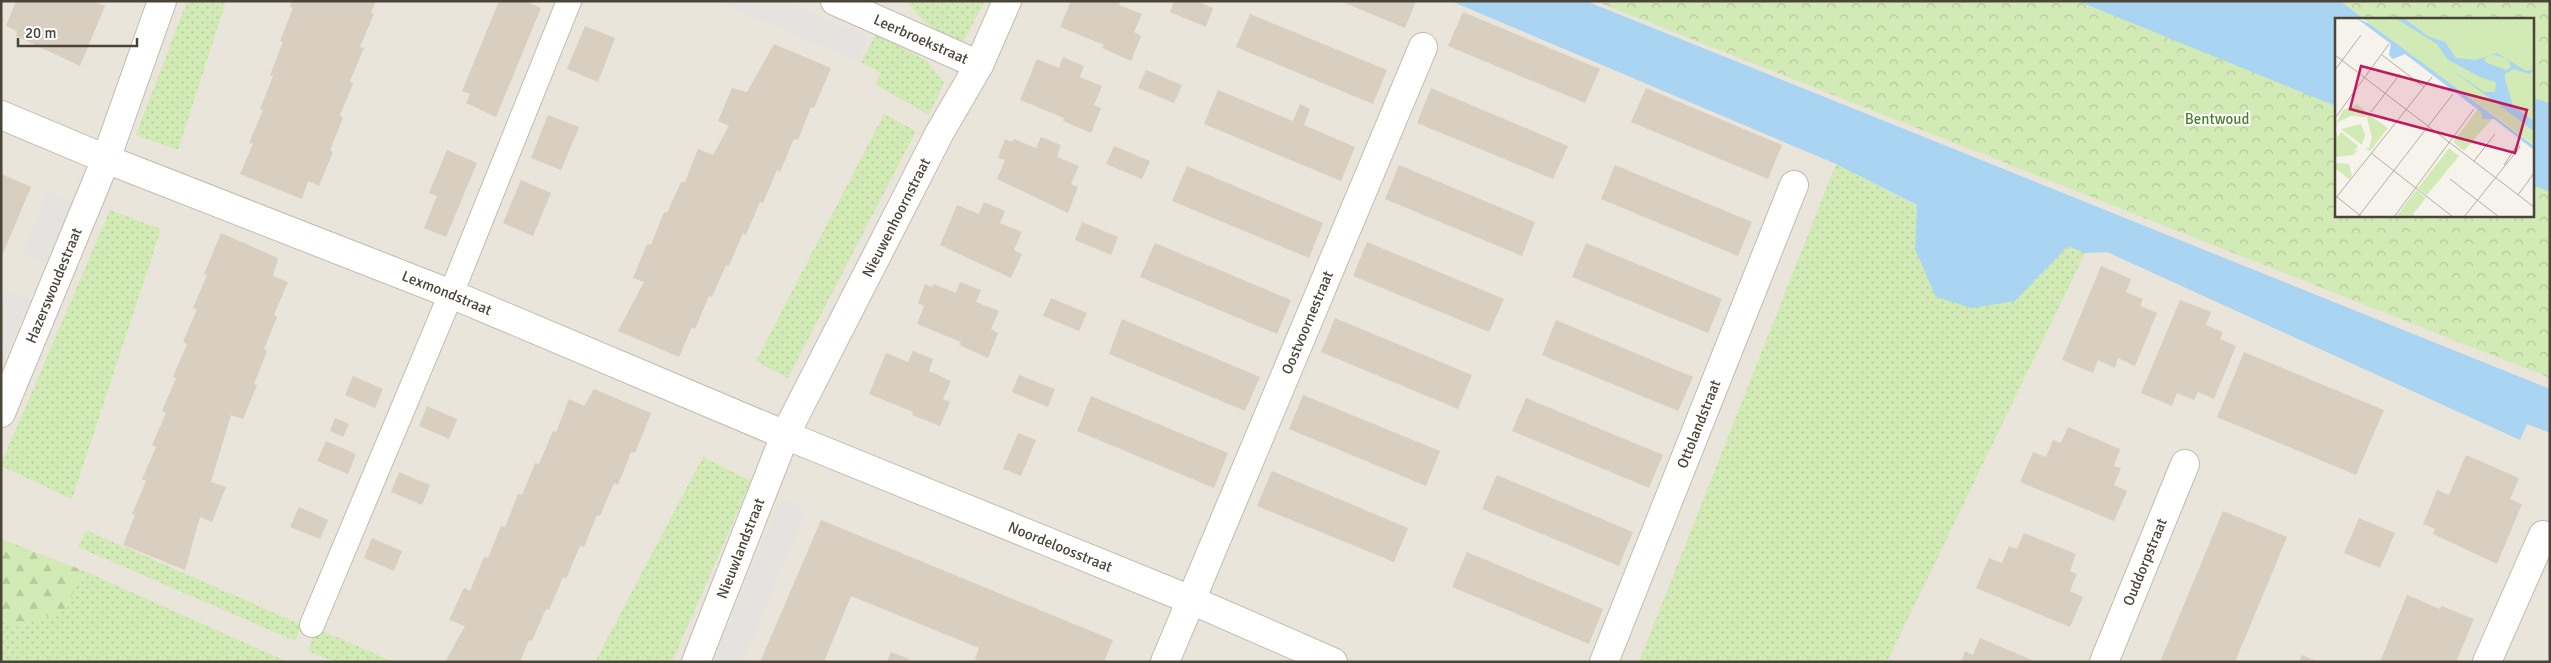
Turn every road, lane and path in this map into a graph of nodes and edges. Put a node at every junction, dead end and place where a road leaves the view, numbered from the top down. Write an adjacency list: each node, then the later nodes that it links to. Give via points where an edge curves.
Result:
1 (162, 1): 8 (street, Hazerswoudestraat)
2 (569, 1): 10 (lane)
3 (835, 1): 6 (street, Leerbroekstraat)
4 (1007, 1): 6 (street, Nieuwenhoornstraat)
5 (1423, 47): 15 (street, Oostvoornestraat)
6 (979, 65): 12 (street, Nieuwenhoornstraat, via 940,132)
7 (1, 115): 8 (street, Lexmondstraat)
8 (106, 159): 10 (street, Lexmondstraat); 11 (street, Hazerswoudestraat)
9 (1794, 185): 20 (street, Ottolandstraat)
10 (452, 294): 12 (street, Lexmondstraat); 16 (lane)
11 (1, 413)
12 (785, 435): 15 (street, Noordeloosstraat); 17 (street, Nieuwlandstraat)
13 (2185, 464): 21 (street, Ouddorpstraat)
14 (2550, 538): 22 (street, via 2543,536)
15 (1191, 600): 18 (street, Oostvoornestraat); 19 (street, Noordeloosstraat)
16 (312, 625)
17 (696, 662)
18 (1165, 662)
19 (1333, 662)
20 (1604, 662)
21 (2104, 662)
22 (2487, 662)

